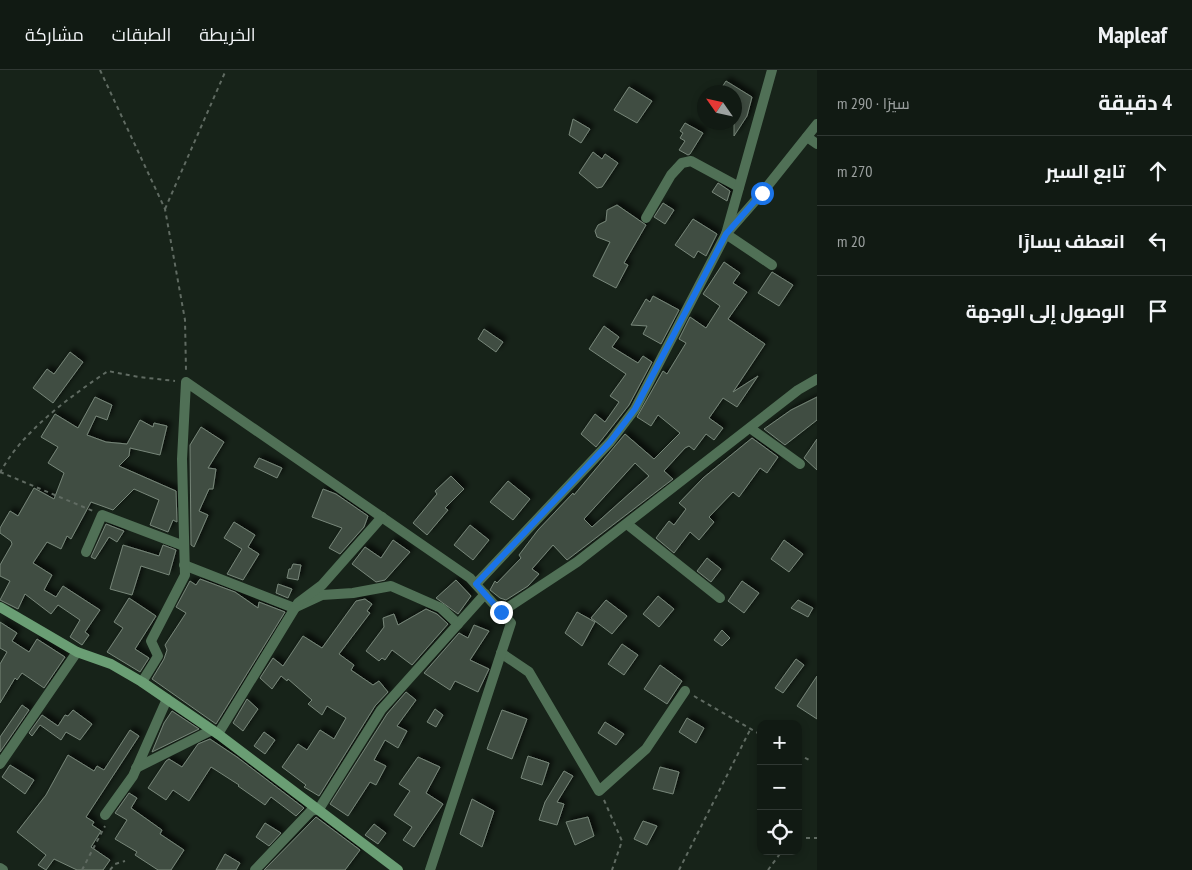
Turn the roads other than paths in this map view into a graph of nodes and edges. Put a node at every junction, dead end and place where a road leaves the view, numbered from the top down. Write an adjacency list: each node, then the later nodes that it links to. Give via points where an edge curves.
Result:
1 (772, 70): 5 (street)
2 (817, 124): 3 (street)
3 (807, 137): 4 (street); 7 (street)
4 (817, 144)
5 (739, 187): 6 (street, via 691,162 682,163 671,175); 7 (street)
6 (646, 218)
7 (726, 234): 8 (street); 17 (street, via 635,409 610,442)
8 (772, 265)
9 (817, 379): 10 (street)
10 (750, 428): 11 (street); 13 (street)
11 (800, 464)
12 (382, 517): 14 (street, via 186,382 182,459); 17 (street); 21 (street, via 322,585)
13 (627, 524): 19 (street); 22 (street, via 577,562)
14 (184, 546): 15 (street, via 102,515); 16 (street)
15 (86, 552)
16 (184, 565): 21 (street); 26 (street, via 185,576 151,641 158,656)
17 (476, 584): 18 (street)
18 (485, 594): 22 (street); 23 (street)
19 (720, 598)
20 (0, 607): 24 (street)
21 (294, 608): 23 (street, via 322,595 391,586 441,608); 29 (street)
22 (501, 612): 25 (street, via 511,623)
23 (458, 624): 32 (street, via 381,710)
24 (76, 652): 26 (street, via 111,664); 30 (street)
25 (501, 653): 27 (street, via 529,672 599,791 646,749); 38 (street)
26 (142, 682): 28 (street)
27 (685, 691)
28 (167, 700): 29 (street); 31 (street)
29 (215, 732): 31 (street); 32 (street)
30 (0, 764)
31 (136, 768): 33 (street)
32 (319, 809): 36 (street, via 311,812); 37 (street)
33 (105, 815)
34 (0, 868): 35 (street)
35 (3, 870)
36 (255, 870)
37 (398, 870)
38 (430, 870)

